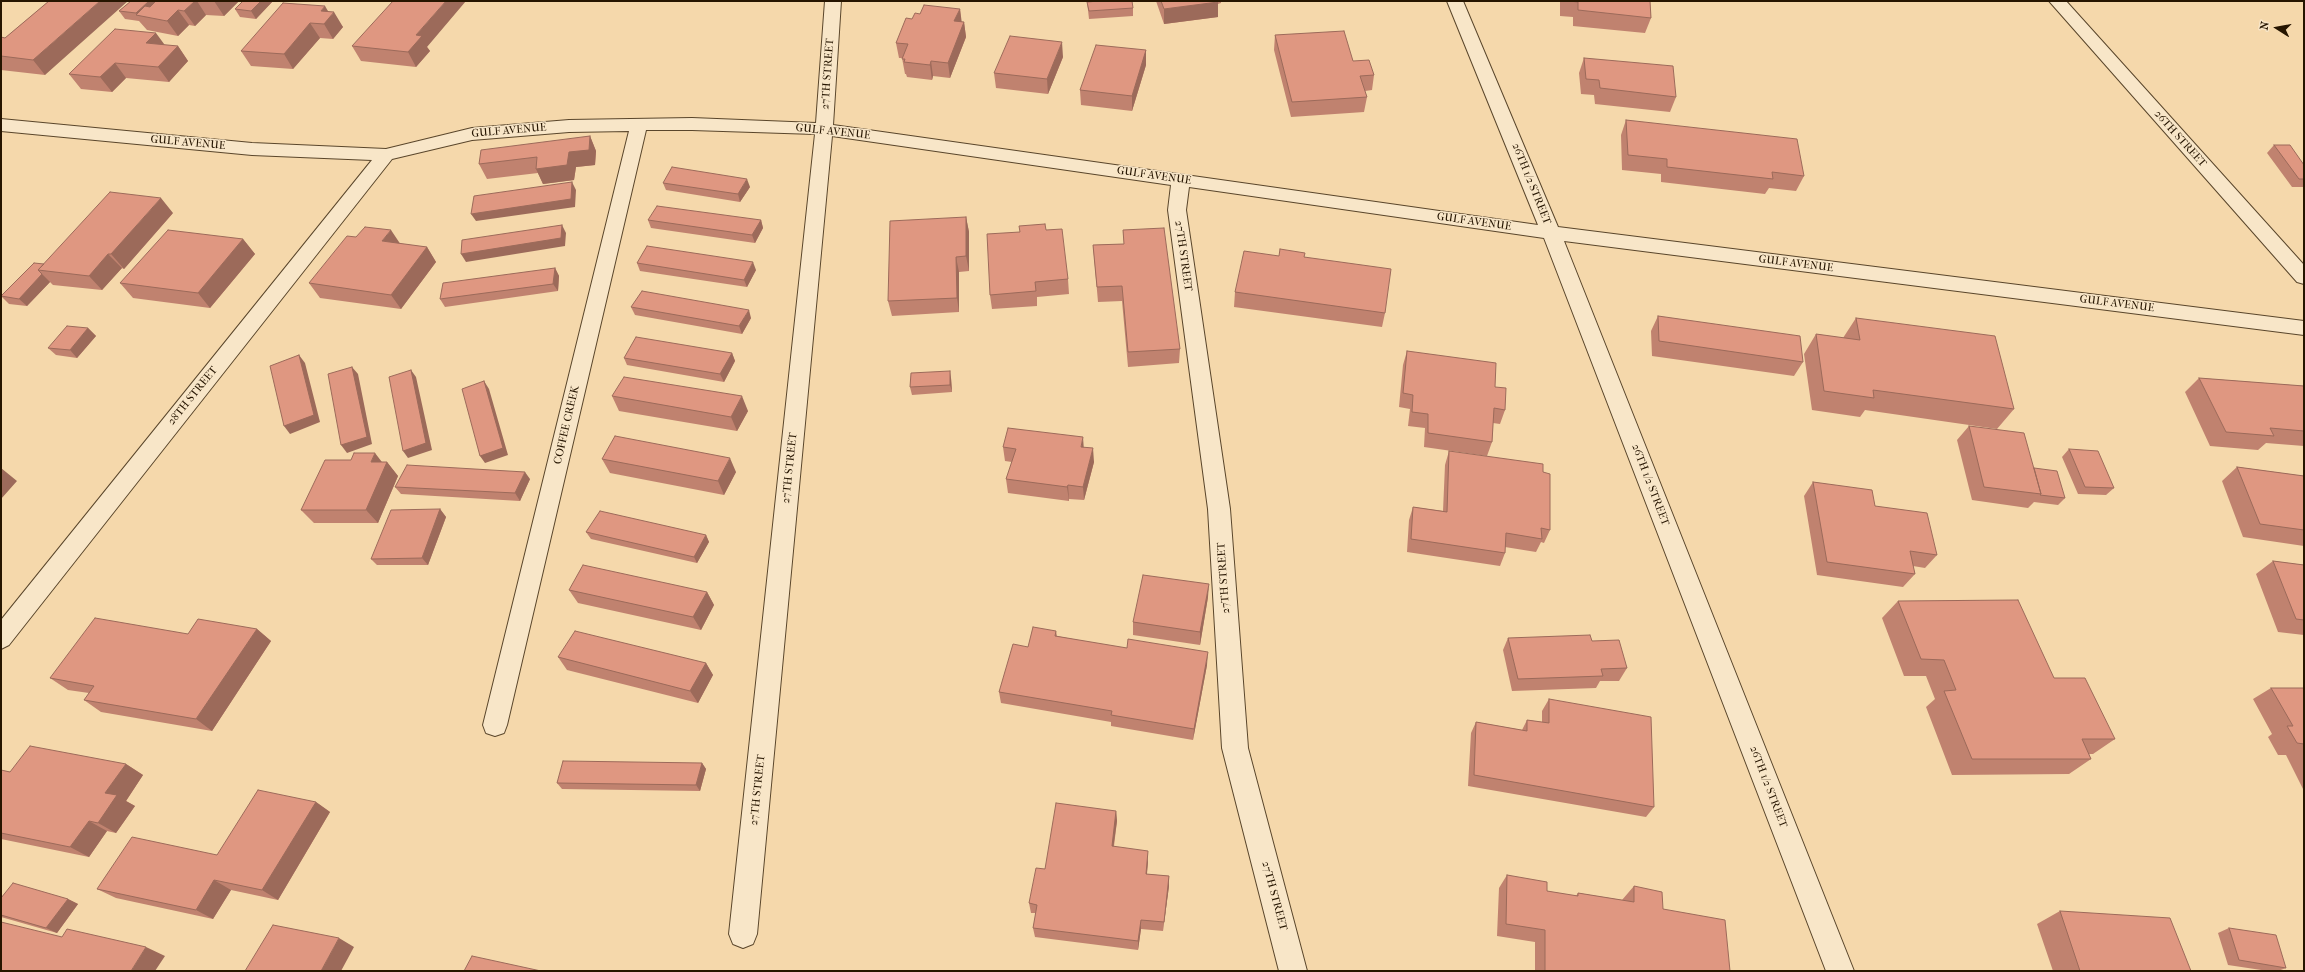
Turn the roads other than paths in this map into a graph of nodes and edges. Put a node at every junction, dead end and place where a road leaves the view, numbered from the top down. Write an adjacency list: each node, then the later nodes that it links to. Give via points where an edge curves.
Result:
1 (833, 1): 6 (street, 27TH STREET)
2 (1455, 1): 9 (street, 26TH 1/2 STREET)
3 (2057, 1): 10 (street, 26TH STREET)
4 (639, 124): 6 (street, GULF AVENUE); 7 (street, GULF AVENUE, via 569,126 472,134); 13 (street, COFFEE CREEK)
5 (1, 125): 7 (street, GULF AVENUE, via 252,148)
6 (824, 129): 8 (street, GULF AVENUE); 14 (street, 27TH STREET)
7 (386, 155): 12 (street, 28TH STREET)
8 (1181, 180): 9 (street, GULF AVENUE); 15 (street, 27TH STREET, via 1177,210 1220,510 1235,748)
9 (1552, 233): 11 (street, GULF AVENUE); 16 (street, 26TH 1/2 STREET)
10 (2304, 277)
11 (2304, 328)
12 (1, 638)
13 (495, 725)
14 (743, 934)
15 (1293, 971)
16 (1840, 971)

